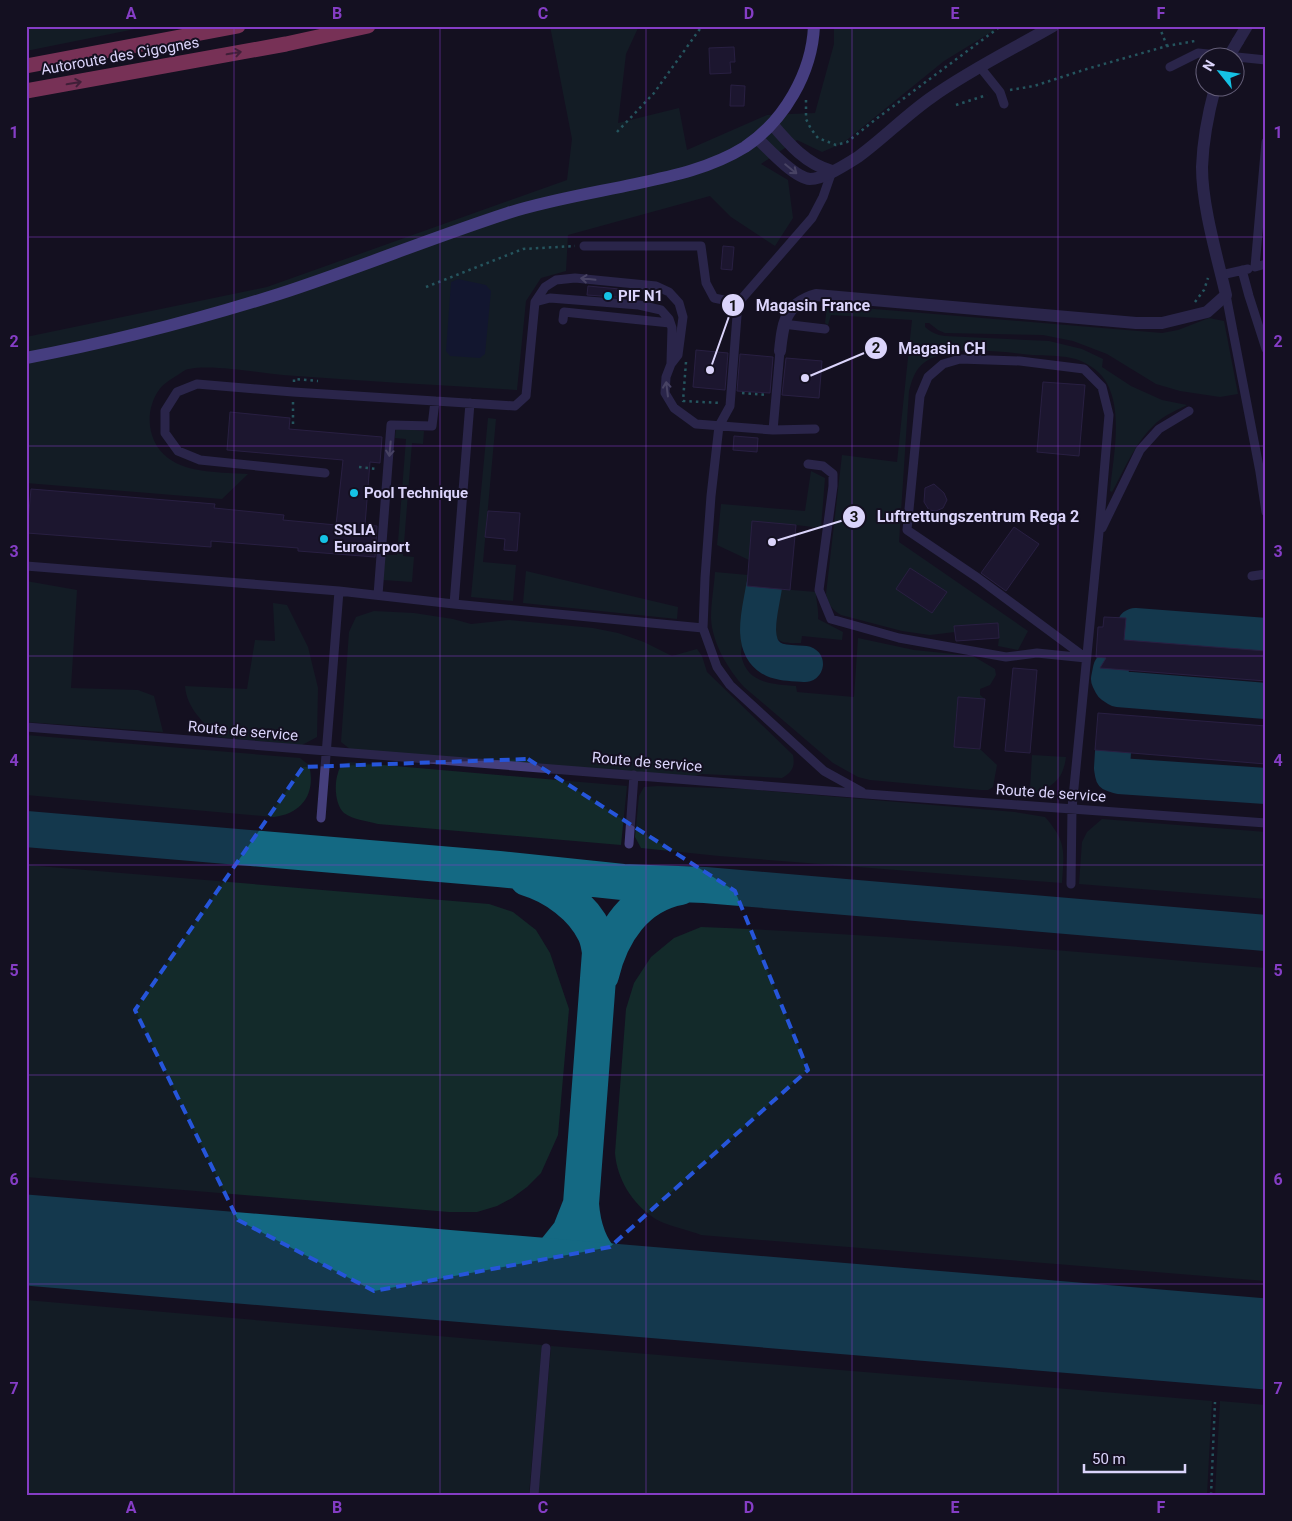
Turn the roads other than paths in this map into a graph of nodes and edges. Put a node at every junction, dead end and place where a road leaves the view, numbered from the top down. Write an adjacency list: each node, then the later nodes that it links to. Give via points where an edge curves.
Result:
1 (238, 26): 8 (highway, Autoroute des Cigognes)
2 (368, 26): 11 (highway, Autoroute des Cigognes, one-way to 2)
3 (814, 26): 14 (main road, via 807,66 794,93)
4 (1053, 26): 9 (street)
5 (1247, 26): 6 (street, bridge)
6 (1234, 48)
7 (1266, 60): 10 (lane, via 1198,53)
8 (26, 66)
9 (980, 67): 13 (lane, via 1000,92); 17 (street, via 920,106 847,165)
10 (1170, 67)
11 (26, 92)
12 (1212, 98): 22 (street, via 1205,126 1202,168)
13 (1004, 104)
14 (772, 124): 15 (main road); 17 (street, via 797,152)
15 (757, 138): 17 (street, one-way to 17, via 799,175 808,179); 32 (main road, via 717,162 674,176 509,213 279,294 101,343)
16 (1266, 142): 20 (lane)
17 (832, 171): 25 (lane, via 812,218)
18 (584, 246): 25 (lane, via 701,246 706,283 714,298)
19 (1266, 264): 20 (lane)
20 (1255, 267): 21 (lane)
21 (1242, 270): 22 (lane); 30 (lane)
22 (1222, 275): 23 (street)
23 (1226, 295): 28 (street, via 1207,312 1162,323 1136,323 816,295 802,299 792,308); 42 (lane)
24 (535, 302): 27 (lane, via 550,298 639,305 661,310); 33 (lane, one-way to 24, via 678,355 683,317 679,303 663,289 575,278 556,280 544,287); 35 (lane, via 526,396 515,406)
25 (738, 303): 37 (lane, via 730,406)
26 (563, 320): 27 (lane, via 564,312 601,319)
27 (670, 323): 33 (lane)
28 (783, 324): 29 (lane); 31 (street)
29 (825, 329)
30 (1266, 349)
31 (780, 351): 39 (lane)
32 (26, 358)
33 (671, 364): 37 (lane, one-way to 33, via 696,424 674,408 665,393)
34 (435, 401): 35 (lane); 41 (lane, via 197,384 178,392 165,411 165,433 178,451 200,460); 48 (lane, one-way to 48, via 432,426 391,425)
35 (470, 403): 49 (lane)
36 (1188, 411): 43 (lane, via 1159,429 1140,450)
37 (719, 426): 39 (lane); 50 (lane, via 708,529)
38 (816, 429): 39 (lane)
39 (773, 430)
40 (808, 464): 51 (lane, via 823,466 833,474 819,590 831,619 899,638 1006,657 1037,653)
41 (325, 473)
42 (1266, 512)
43 (1099, 532): 51 (lane); 51 (lane, via 1109,415 1102,387 1084,369 1020,361 960,359 943,364 928,377 920,396 907,530)
44 (26, 566): 47 (lane)
45 (1266, 574): 46 (lane)
46 (1252, 576)
47 (339, 591): 48 (lane); 53 (lane)
48 (378, 595): 49 (lane)
49 (454, 604): 50 (lane)
50 (703, 628): 55 (lane, via 717,667 730,686 824,771)
51 (1086, 658): 56 (lane)
52 (26, 727): 53 (lane, Route de service)
53 (326, 752): 54 (lane, Route de service); 57 (lane)
54 (634, 775): 55 (lane, Route de service); 59 (lane)
55 (866, 794): 56 (lane, Route de service)
56 (1072, 808): 58 (lane, Route de service); 60 (lane)
57 (322, 818)
58 (1266, 823)
59 (629, 844)
60 (1071, 884)
61 (546, 1348): 62 (lane)
62 (534, 1495)

